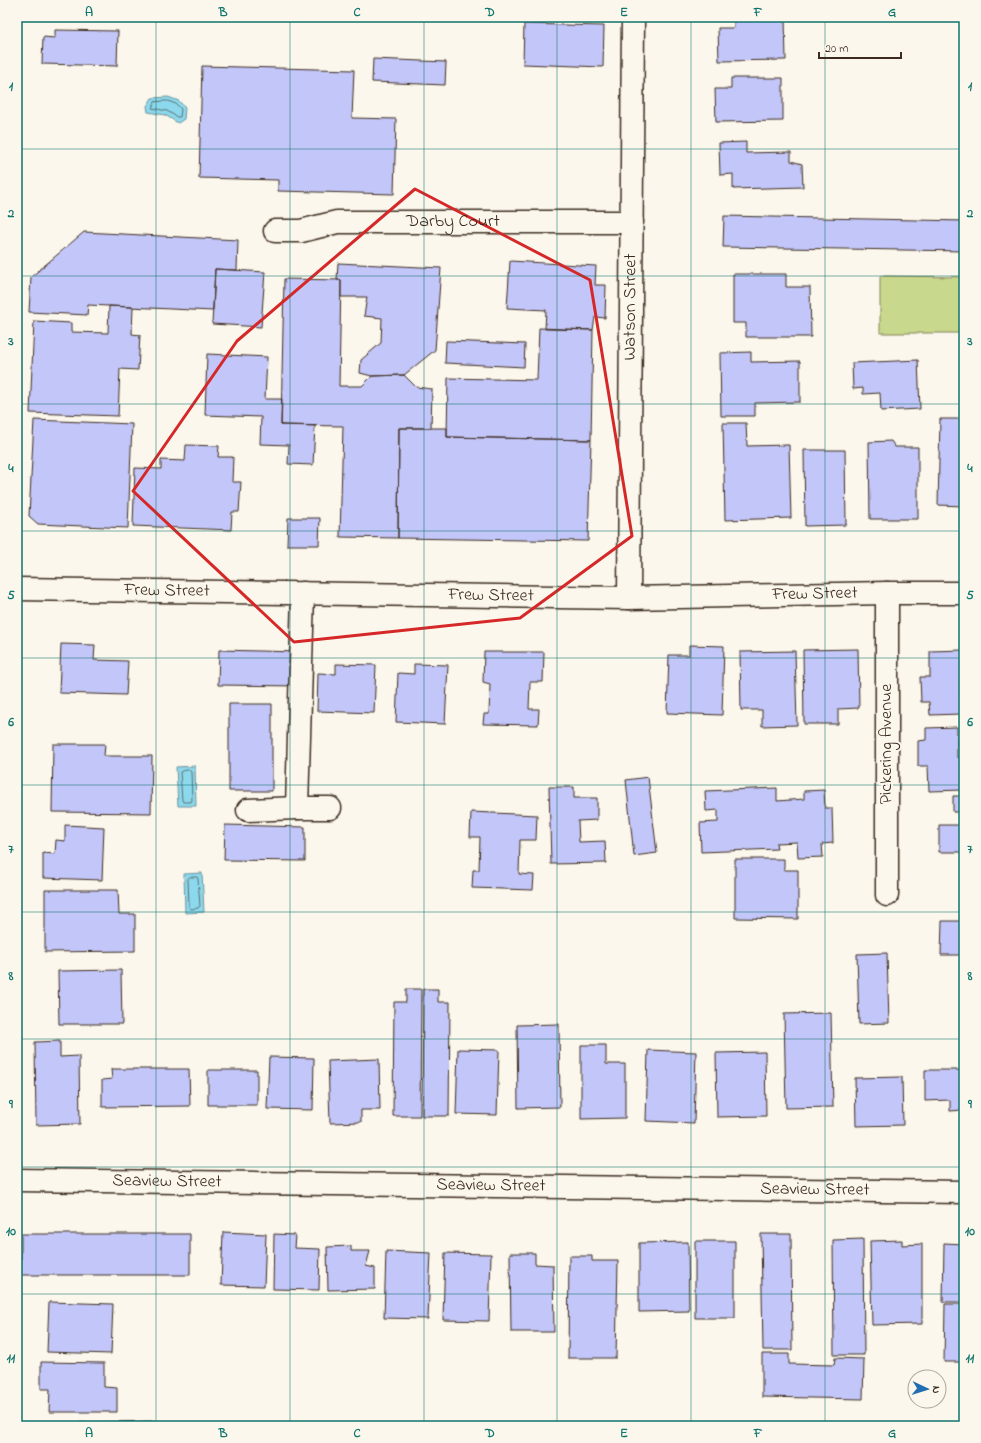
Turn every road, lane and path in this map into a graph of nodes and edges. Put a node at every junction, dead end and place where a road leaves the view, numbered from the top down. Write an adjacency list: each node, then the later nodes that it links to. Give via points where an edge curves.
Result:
1 (633, 17): 2 (street, Watson Street)
2 (632, 222): 3 (street, Darby Court, via 337,222 301,231); 8 (street, Watson Street)
3 (275, 231)
4 (17, 590): 7 (street, Frew Street)
5 (887, 593): 6 (street, Frew Street); 8 (street, Frew Street); 12 (street, Pickering Avenue)
6 (964, 593)
7 (303, 594): 8 (street, Frew Street); 9 (street)
8 (630, 598)
9 (297, 808): 10 (street); 11 (street)
10 (330, 808)
11 (248, 810)
12 (887, 895)
13 (17, 1180): 14 (street, Seaview Street)
14 (964, 1192)

